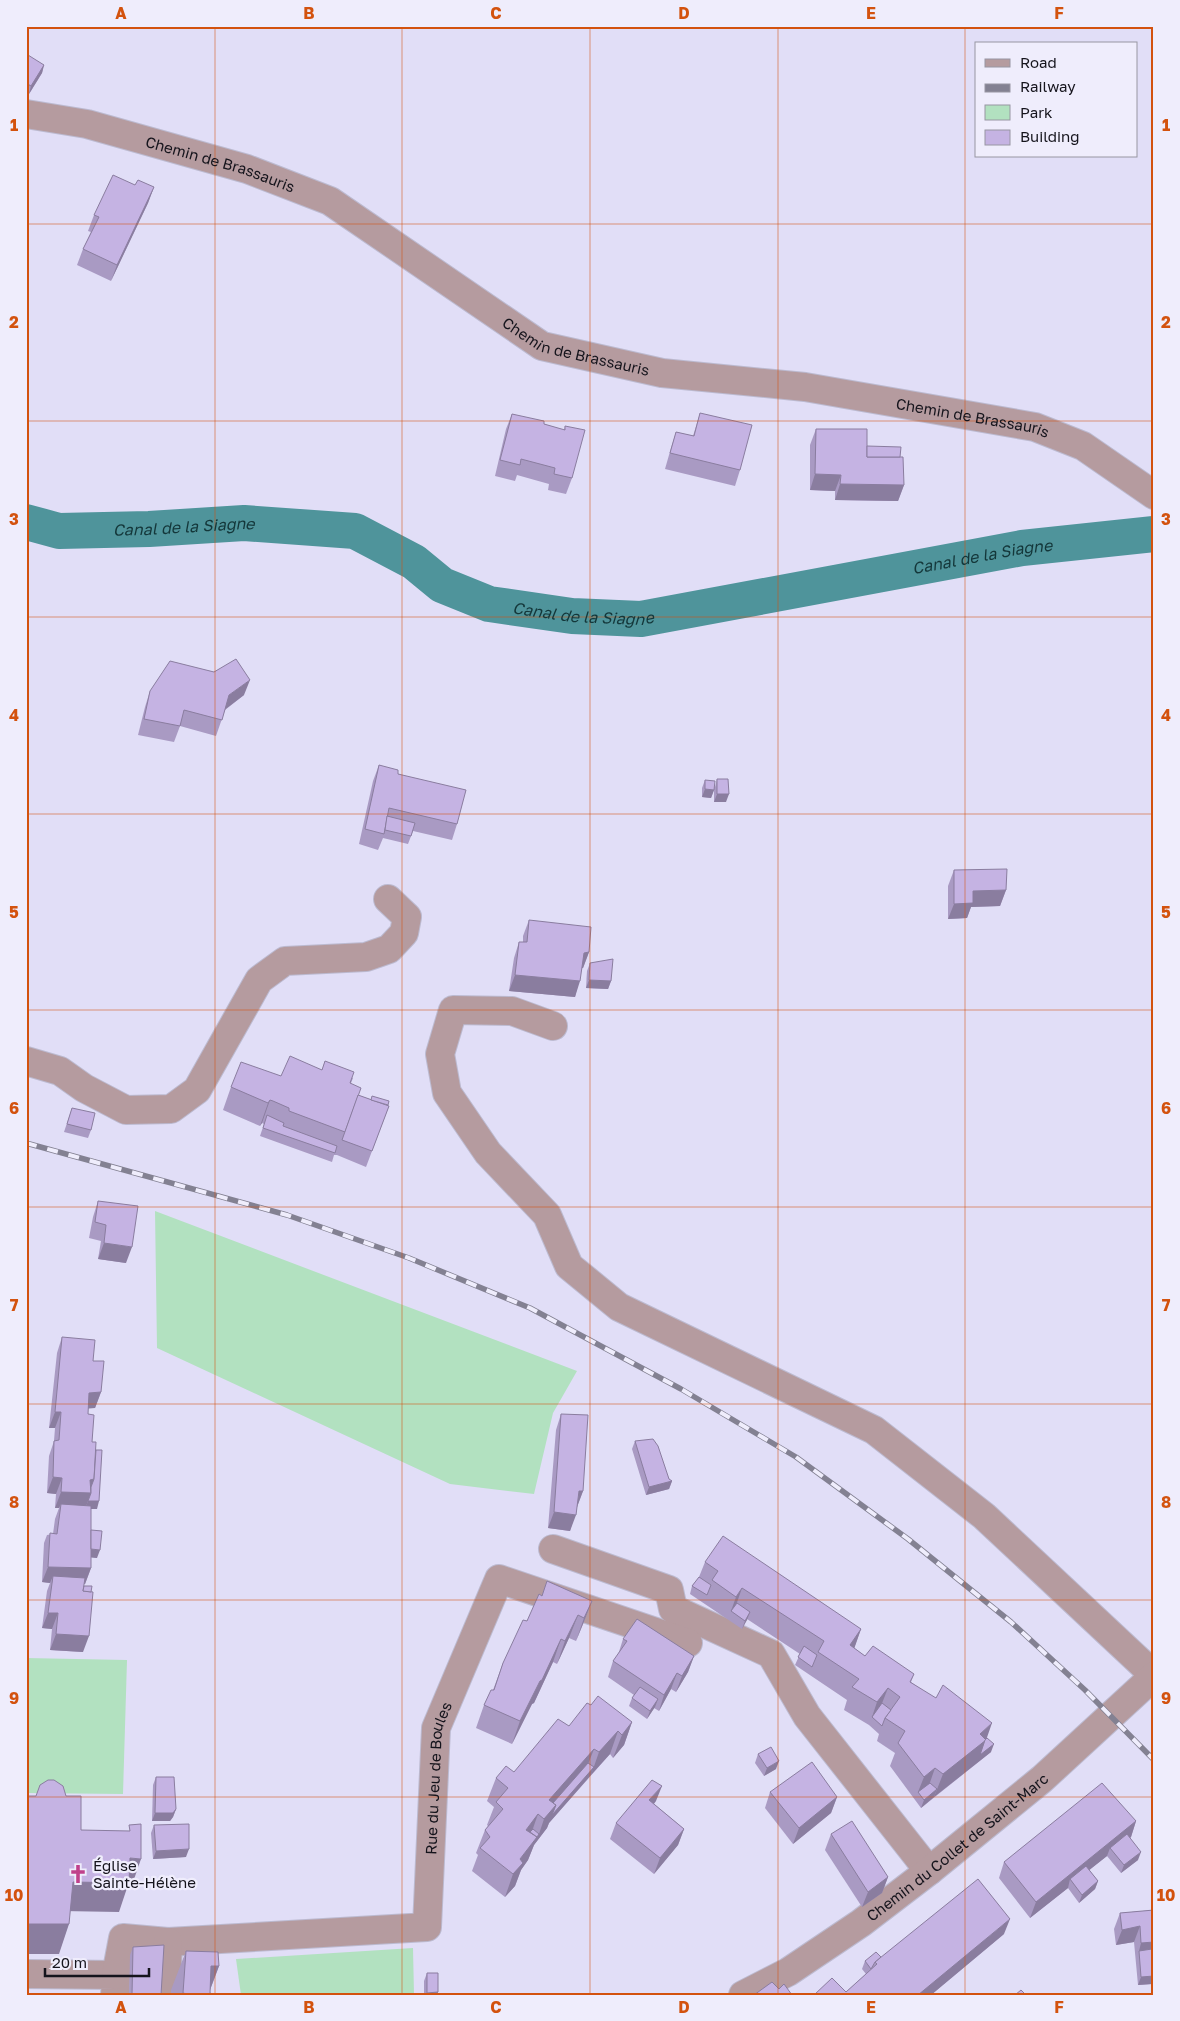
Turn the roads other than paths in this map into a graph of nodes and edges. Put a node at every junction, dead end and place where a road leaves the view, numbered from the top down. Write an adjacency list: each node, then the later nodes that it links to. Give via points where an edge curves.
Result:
1 (26, 114): 2 (street, Chemin de Brassauris, via 87,124 248,169 330,201 542,346 662,373 805,387 1035,428 1083,446)
2 (1154, 495)
3 (388, 899): 5 (street, via 407,917 404,933 390,949 366,957 285,961 259,980 197,1090 171,1109 126,1110 60,1071)
4 (553, 1026): 8 (street, via 512,1011 452,1010 440,1054 447,1092 488,1153 547,1215 569,1266 620,1308 874,1430 984,1516)
5 (26, 1061)
6 (553, 1549): 9 (street, via 669,1590 673,1609 771,1654 807,1716)
7 (688, 1643): 10 (street, Rue du Jeu de Boules, via 499,1579 436,1728 427,1927)
8 (1154, 1676): 9 (street, Chemin du Collet de Saint-Marc, via 1042,1778)
9 (929, 1872): 14 (street, Chemin du Collet de Saint-Marc, via 788,1972)
10 (168, 1942): 12 (street, Rue du Jeu de Boules, via 123,1938); 13 (street)
11 (26, 1974): 12 (street)
12 (116, 1985)
13 (166, 1995)
14 (743, 1995)

